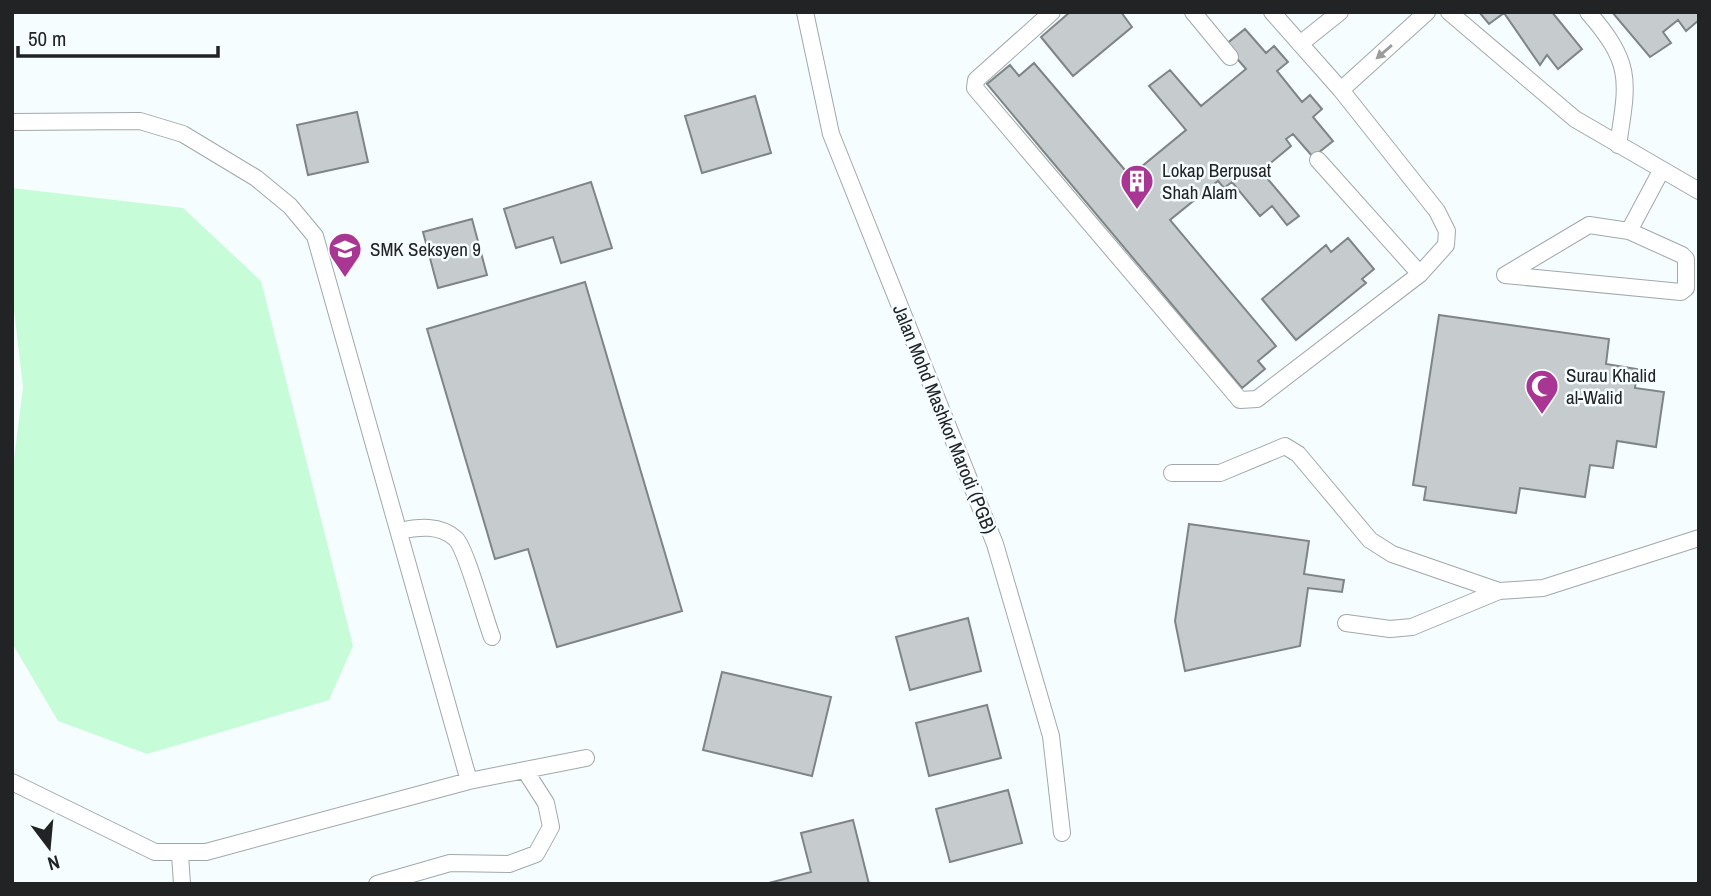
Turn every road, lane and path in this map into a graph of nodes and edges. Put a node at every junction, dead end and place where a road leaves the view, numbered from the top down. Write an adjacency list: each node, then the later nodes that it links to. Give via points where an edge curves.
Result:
1 (806, 12): 29 (lane, Jalan Mohd Mashkor Marodi (PGB), via 831,134 995,544 1051,736)
2 (1052, 12): 18 (lane, via 976,80 975,88 1240,400 1257,400)
3 (1194, 12): 10 (lane)
4 (1272, 12): 9 (lane)
5 (1340, 12): 9 (lane)
6 (1427, 12): 11 (lane, one-way to 11)
7 (1449, 12): 13 (lane, via 1575,119)
8 (1588, 12): 13 (lane, via 1615,44 1627,87)
9 (1300, 44): 11 (lane)
10 (1230, 57)
11 (1340, 90): 18 (lane, via 1437,211 1447,231 1446,245)
12 (12, 122): 20 (lane, via 151,124 194,141 256,178 290,206 315,236)
13 (1618, 145): 15 (lane)
14 (1318, 160): 18 (lane)
15 (1661, 171): 16 (lane); 17 (lane)
16 (1699, 191)
17 (1629, 231): 17 (lane, via 1682,255 1686,288 1681,292 1505,275 1589,225)
18 (1420, 274)
19 (1172, 473): 22 (lane, via 1220,473 1285,446 1298,454 1370,540 1392,554)
20 (399, 531): 24 (lane, via 428,527 458,541); 27 (lane)
21 (1696, 544): 22 (lane, via 1543,588)
22 (1499, 591): 23 (lane, via 1412,626 1390,629)
23 (1346, 623)
24 (492, 637)
25 (586, 758): 26 (lane)
26 (526, 772): 27 (lane); 32 (lane, via 546,803 551,827 536,854 509,864 450,863)
27 (469, 781): 30 (lane, via 206,852)
28 (12, 782): 30 (lane, via 155,852)
29 (1062, 833)
30 (180, 854): 31 (lane)
31 (182, 884)
32 (377, 884)

